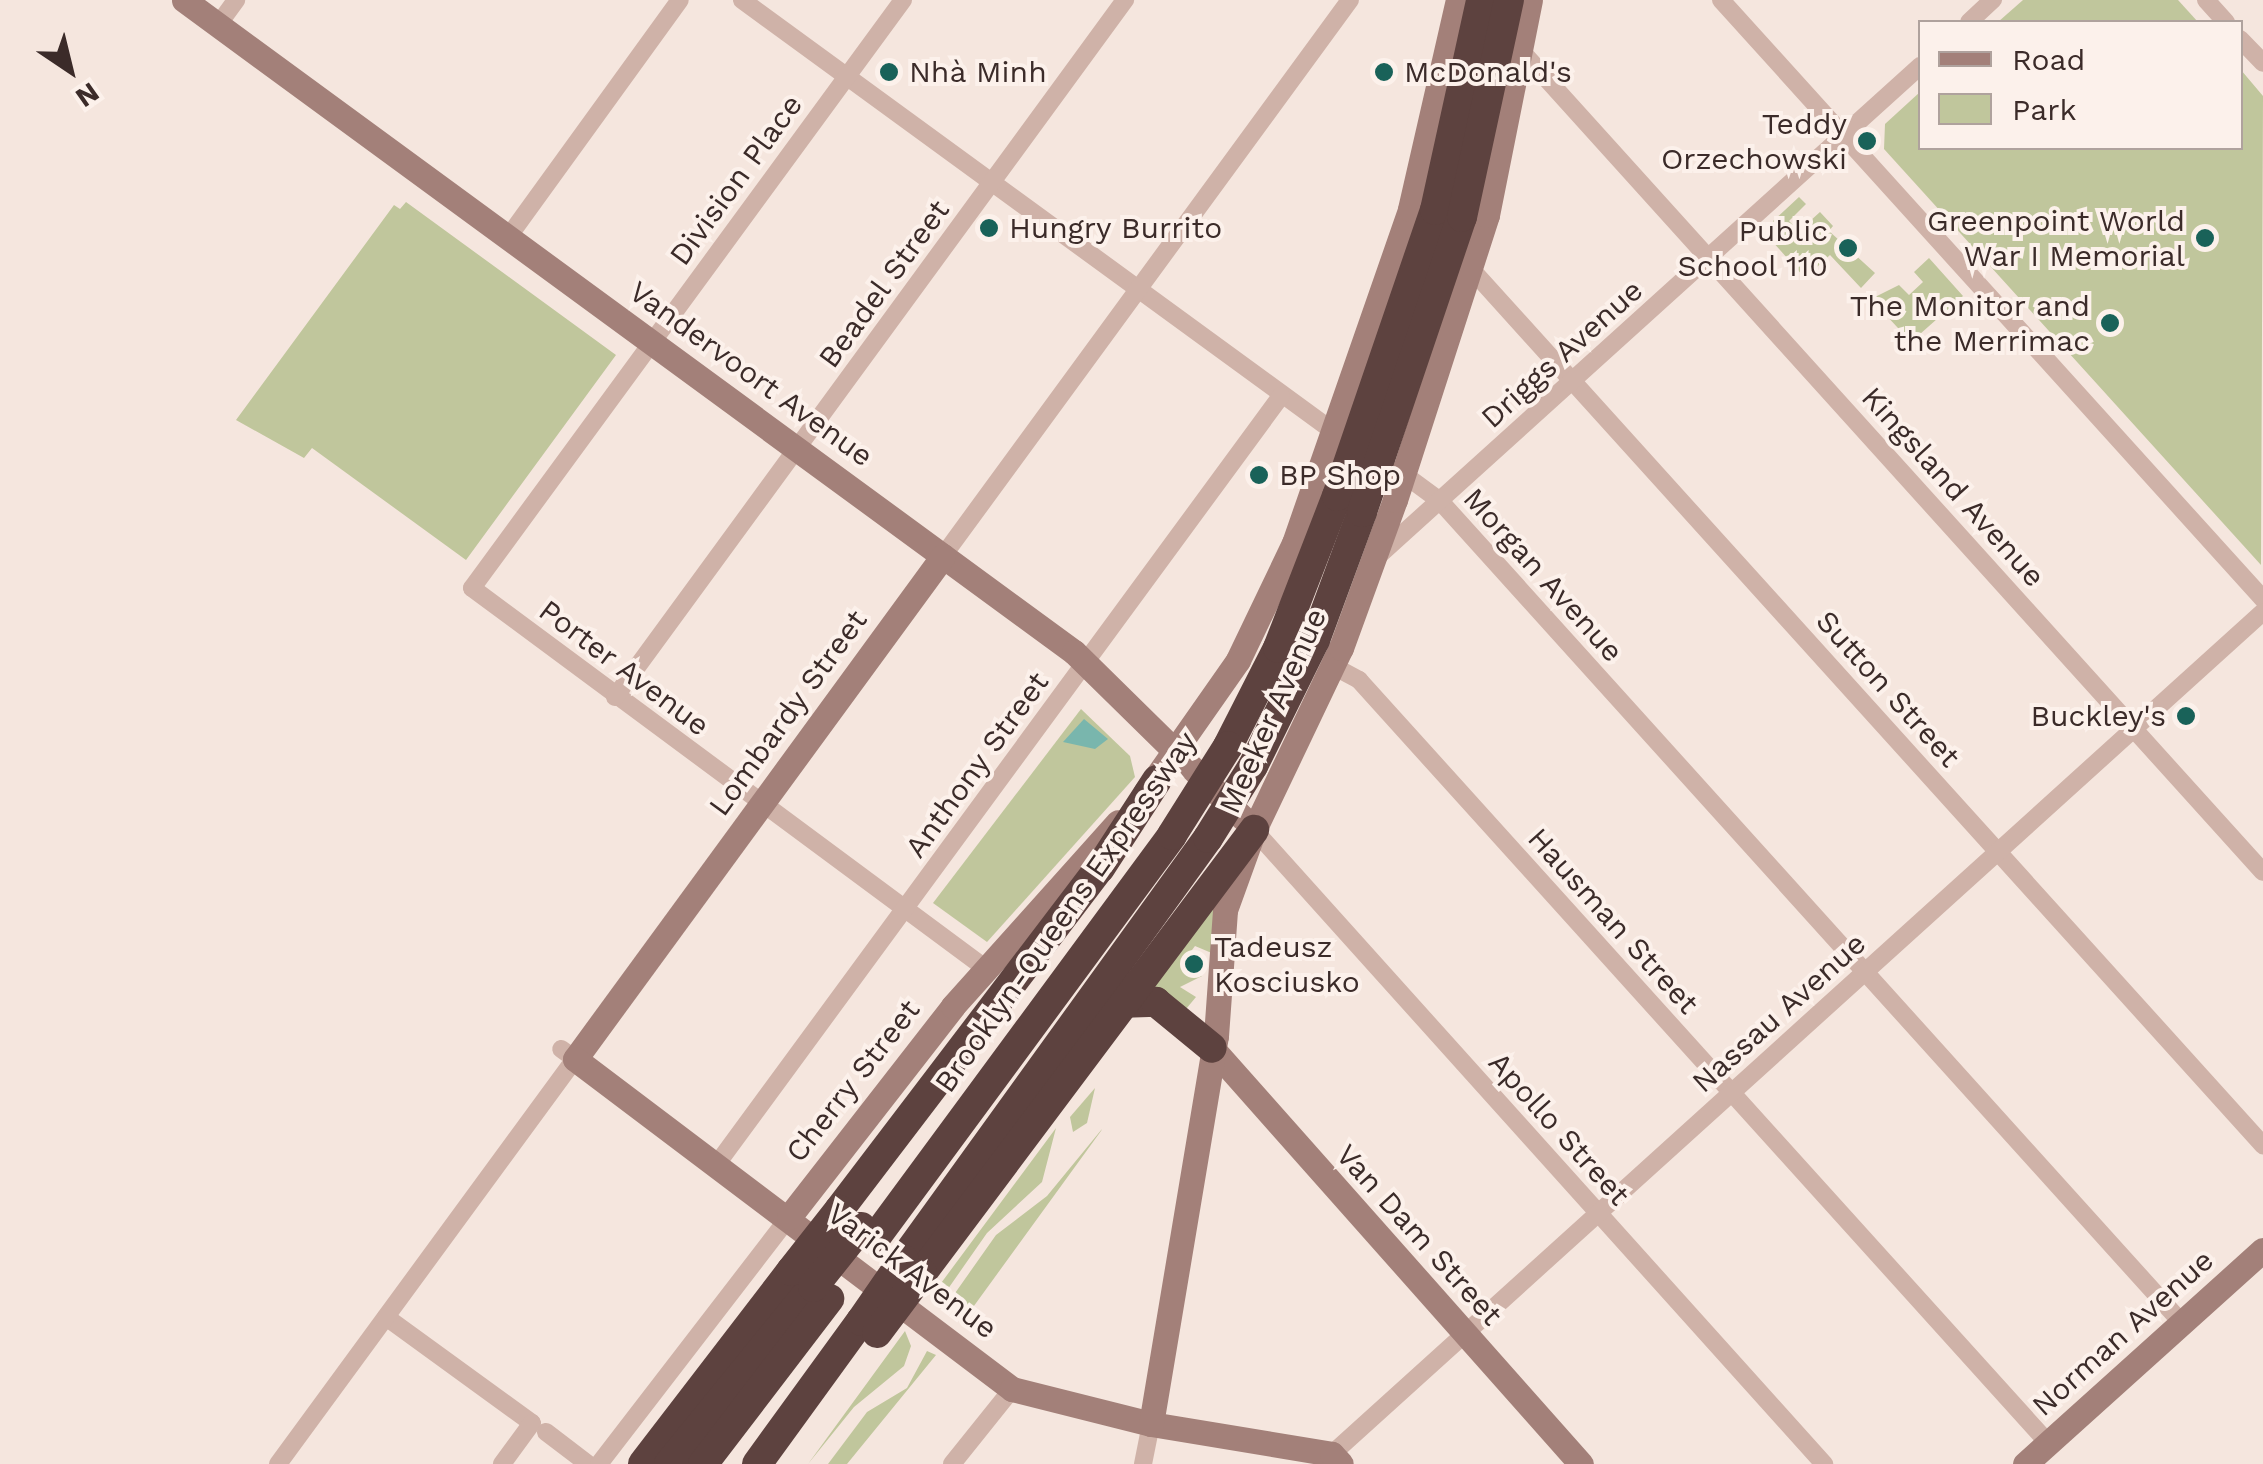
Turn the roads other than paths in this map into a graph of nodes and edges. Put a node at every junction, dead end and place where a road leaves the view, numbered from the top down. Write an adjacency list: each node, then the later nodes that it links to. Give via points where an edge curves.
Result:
1 (184, 0): 19 (main road, Vandervoort Avenue)
2 (236, 0): 19 (street)
3 (680, 0): 27 (street)
4 (742, 0): 24 (street, Morgan Avenue)
5 (903, 0): 24 (street, Division Place)
6 (1126, 0): 26 (street, Beadel Street)
7 (1350, 0): 30 (street, Lombardy Street)
8 (1458, 0): 34 (main road, Meeker Avenue, via 1419,180)
9 (1468, 0): 21 (street, Kingsland Avenue, via 1487,35)
10 (1480, 0): 21 (street, Kingsland Avenue); 38 (highway, Brooklyn-Queens Expressway, bridge, via 1434,210)
11 (1509, 0): 38 (highway, Brooklyn-Queens Expressway, bridge, via 1458,230)
12 (1530, 0): 21 (main road, Meeker Avenue)
13 (1722, 0): 25 (street)
14 (1964, 0): 17 (street)
15 (1993, 0): 17 (street)
16 (2206, 0): 18 (street)
17 (1973, 18)
18 (2224, 20)
19 (218, 25): 27 (main road, Vandervoort Avenue)
20 (2243, 41): 22 (street)
21 (1520, 52): 28 (street, Kingsland Avenue); 29 (main road, Meeker Avenue)
22 (2263, 64)
23 (1918, 68): 25 (street, Driggs Avenue)
24 (847, 76): 26 (street, Morgan Avenue); 31 (street, Division Place)
25 (1844, 135): 28 (street, Driggs Avenue); 42 (street)
26 (992, 183): 30 (street, Morgan Avenue); 35 (street, Beadel Street)
27 (509, 236): 31 (main road, Vandervoort Avenue)
28 (1709, 258): 32 (street, Driggs Avenue); 47 (street, Kingsland Avenue)
29 (1472, 270): 32 (street, Sutton Street); 36 (main road, Meeker Avenue)
30 (1136, 290): 33 (street, Morgan Avenue); 39 (street, Lombardy Street)
31 (652, 342): 35 (main road, Vandervoort Avenue); 41 (street, Division Place)
32 (1572, 381): 37 (street, Driggs Avenue); 52 (street, Sutton Street)
33 (1280, 396): 34 (street, Morgan Avenue); 44 (street, Anthony Street)
34 (1332, 431): 36 (street, Morgan Avenue); 48 (main road, Meeker Avenue, via 1262,614)
35 (797, 449): 39 (main road, Vandervoort Avenue); 46 (street, Beadel Street)
36 (1403, 474): 37 (street, Morgan Avenue); 40 (main road, Meeker Avenue)
37 (1440, 502): 40 (street, Driggs Avenue); 56 (street, Morgan Avenue)
38 (1349, 504): 65 (highway, Brooklyn-Queens Expressway, bridge, via 1228,746 1172,834 971,1103 921,1150); 67 (highway, Brooklyn-Queens Expressway, bridge, via 1315,640 1252,766)
39 (942, 556): 44 (main road, Vandervoort Avenue); 50 (main road, Lombardy Street)
40 (1372, 561): 45 (main road, Meeker Avenue)
41 (472, 588): 46 (street, Porter Avenue)
42 (2263, 599)
43 (2263, 612): 47 (street, Nassau Avenue)
44 (1085, 664): 48 (main road, Vandervoort Avenue); 54 (street, Anthony Street)
45 (1332, 666): 51 (main road, Meeker Avenue); 60 (street, Hausman Street, via 1359,680)
46 (615, 697): 50 (street, Porter Avenue)
47 (2134, 728): 52 (street, Nassau Avenue); 53 (street, Kingsland Avenue)
48 (1176, 752): 49 (main road, Cherry Street); 51 (main road, Vandervoort Avenue)
49 (1157, 780): 55 (main road, Cherry Street); 65 (highway)
50 (761, 804): 54 (street, Porter Avenue); 59 (main road, Lombardy Street)
51 (1254, 830): 57 (highway); 58 (main road, Meeker Avenue, via 1222,925); 63 (street, Apollo Street)
52 (1998, 852): 56 (street, Nassau Avenue); 61 (street, Sutton Street)
53 (2263, 872)
54 (906, 910): 55 (street, Porter Avenue); 62 (street, Anthony Street)
55 (985, 968): 64 (main road, Cherry Street)
56 (1864, 972): 60 (street, Nassau Avenue); 69 (street, Morgan Avenue)
57 (1118, 1003): 58 (highway, via 1156,1002); 67 (highway)
58 (1212, 1048): 71 (main road, Van Dam Street); 73 (main road, Meeker Avenue)
59 (568, 1054): 62 (main road, Varick Avenue); 68 (street, Lombardy Street)
60 (1732, 1093): 63 (street, Nassau Avenue); 75 (street, Hausman Street)
61 (2263, 1145)
62 (716, 1164): 64 (main road, Varick Avenue)
63 (1598, 1213): 71 (street, Nassau Avenue); 89 (street, Apollo Street)
64 (789, 1218): 72 (main road, Varick Avenue); 81 (street, Cherry Street)
65 (859, 1225): 76 (highway, bridge)
66 (2263, 1250): 69 (main road, Norman Avenue)
67 (913, 1266): 70 (highway, Brooklyn-Queens Expressway, bridge)
68 (386, 1317): 74 (street); 78 (street, Lombardy Street)
69 (2182, 1323): 75 (main road, Norman Avenue)
70 (869, 1327): 84 (highway, Brooklyn-Queens Expressway); 85 (highway)
71 (1464, 1334): 77 (street, Nassau Avenue); 88 (main road, Van Dam Street)
72 (1012, 1389): 73 (main road, Varick Avenue); 86 (street)
73 (1151, 1424): 77 (main road, Varick Avenue); 87 (street, Meeker Avenue)
74 (539, 1428): 79 (street); 80 (street)
75 (2048, 1444): 90 (main road, Norman Avenue)
76 (693, 1446): 82 (highway); 83 (highway)
77 (1336, 1459)
78 (278, 1464)
79 (502, 1464)
80 (588, 1464)
81 (599, 1464)
82 (642, 1464)
83 (670, 1464)
84 (757, 1464)
85 (778, 1464)
86 (952, 1464)
87 (1143, 1464)
88 (1581, 1464)
89 (1824, 1464)
90 (2025, 1464)

